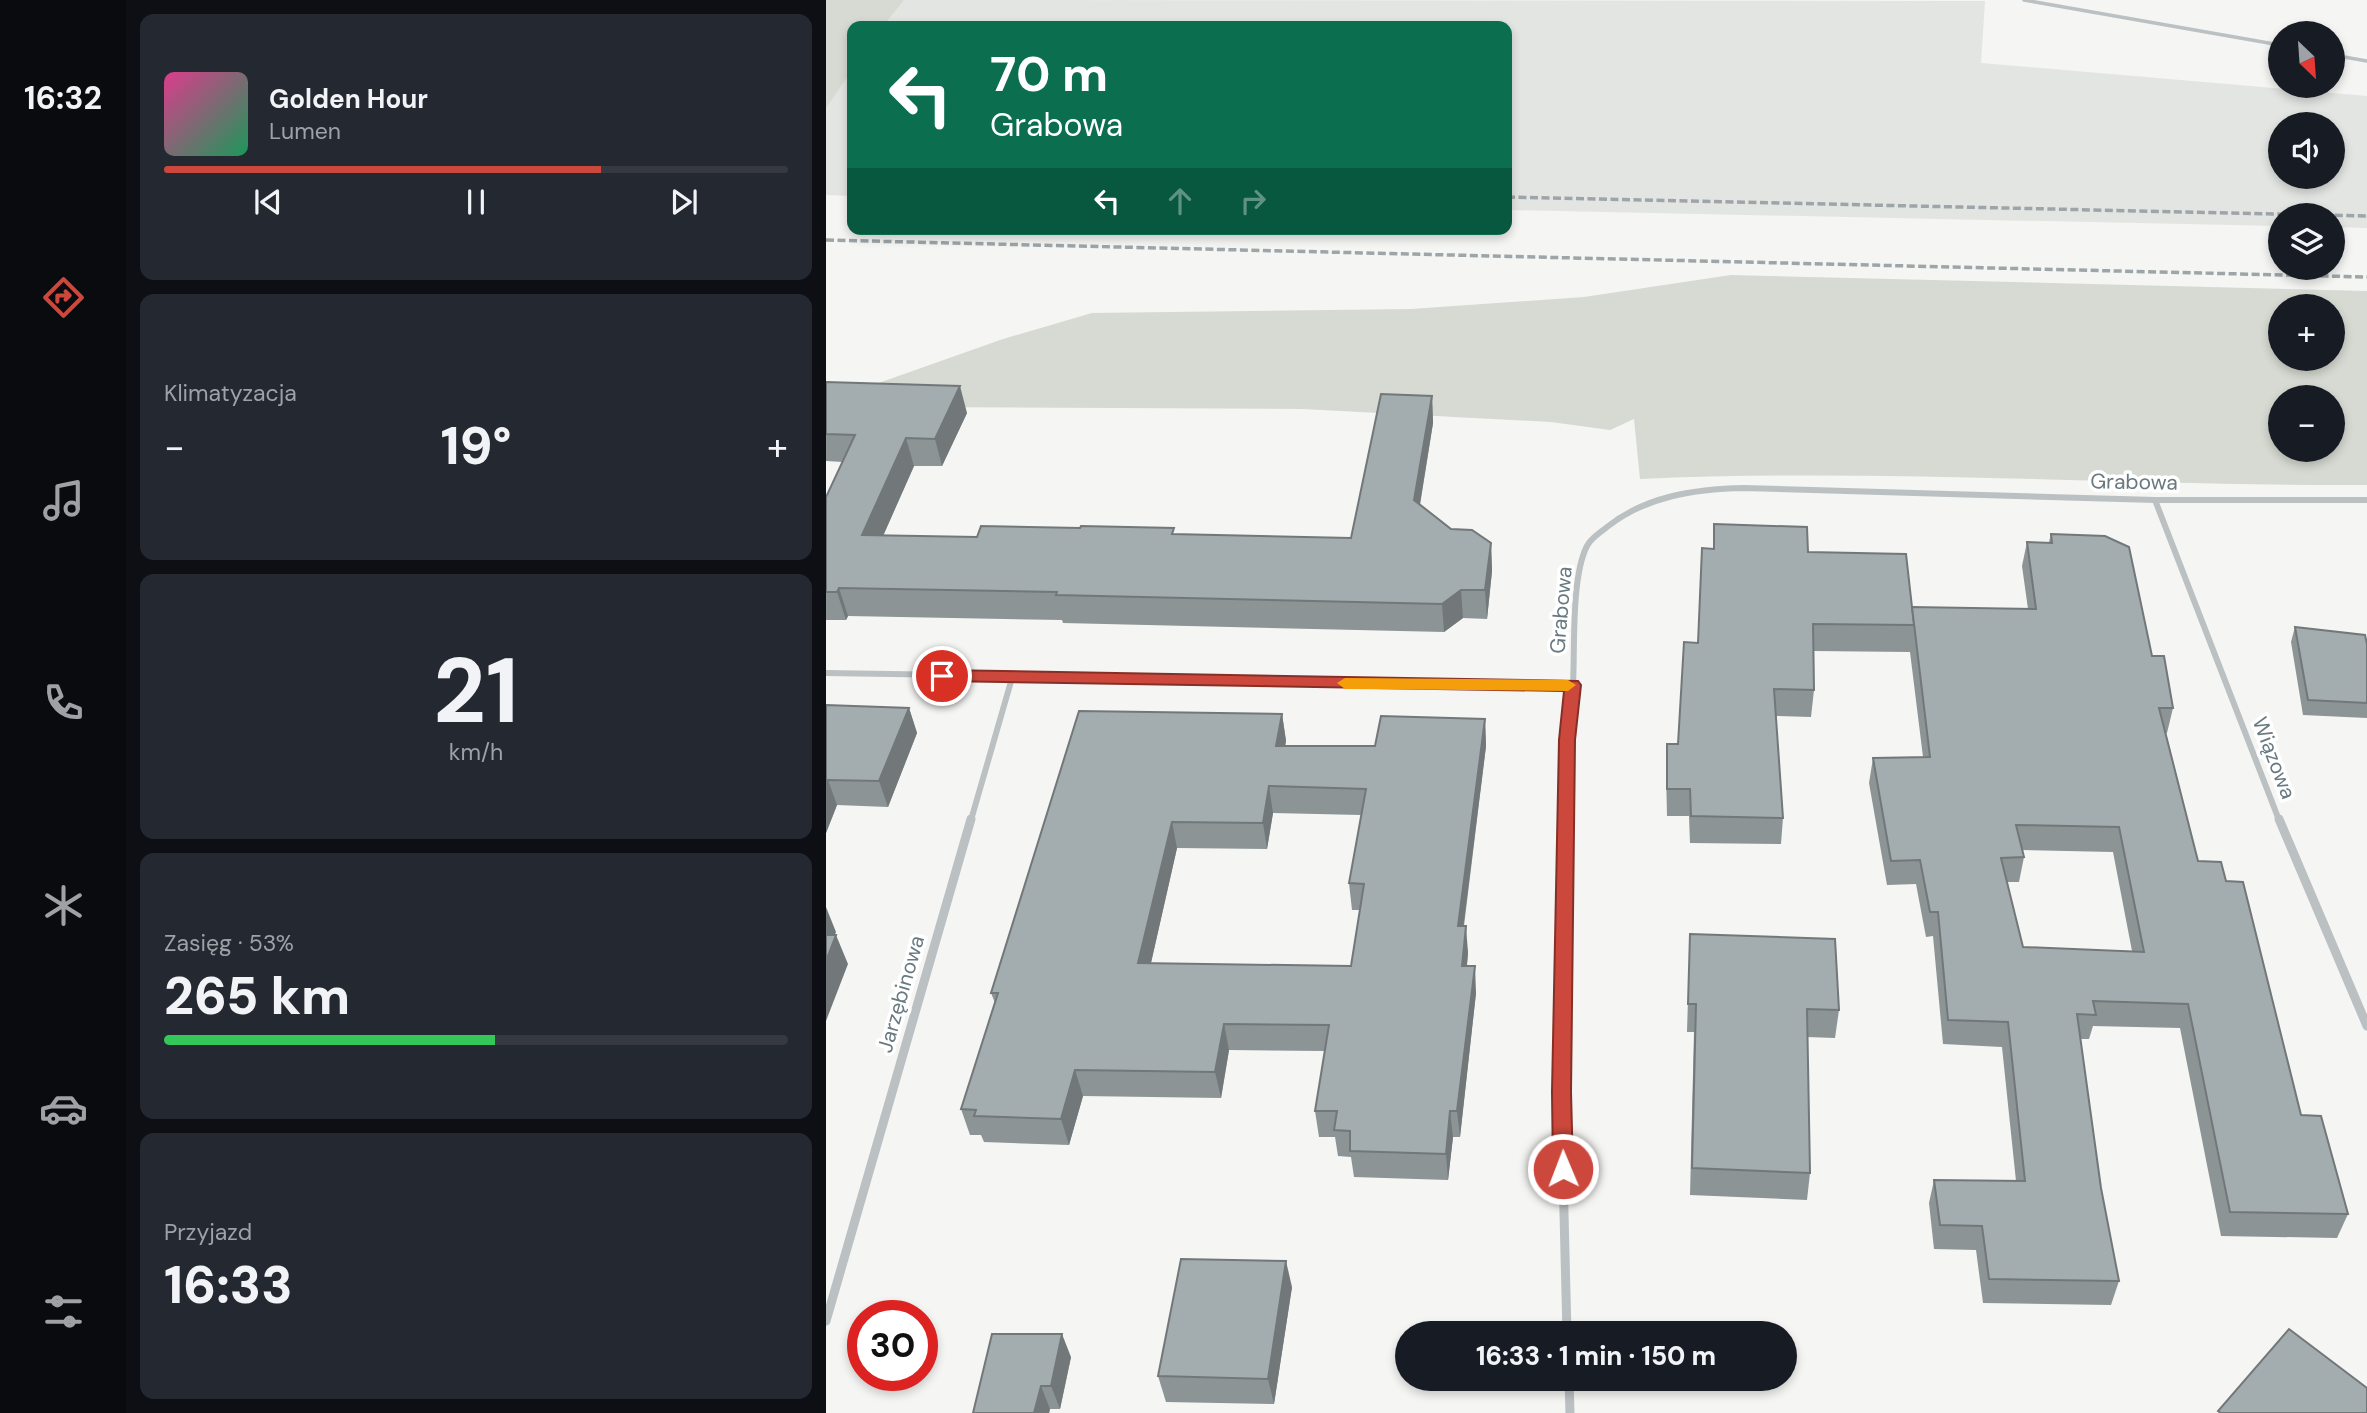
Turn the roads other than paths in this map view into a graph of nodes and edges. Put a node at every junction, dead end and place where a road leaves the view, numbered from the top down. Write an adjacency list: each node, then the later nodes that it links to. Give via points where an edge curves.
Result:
1 (2024, 0): 2 (lane)
2 (2268, 43)
3 (2345, 57): 4 (lane)
4 (2367, 61)
5 (2155, 500): 6 (street, Grabowa); 9 (street, Grabowa, via 1713,488 1640,506 1587,544 1580,570); 10 (street, Wiązowa, via 2286,838)
6 (2367, 500)
7 (826, 673): 8 (street, Grabowa)
8 (1012, 678): 9 (street, Grabowa); 11 (street, Jarzębinowa)
9 (1573, 685): 12 (street, via 1567,740 1561,1092)
10 (2367, 1026)
11 (826, 1321)
12 (1567, 1321)
13 (1569, 1391): 14 (street)
14 (1570, 1413)

